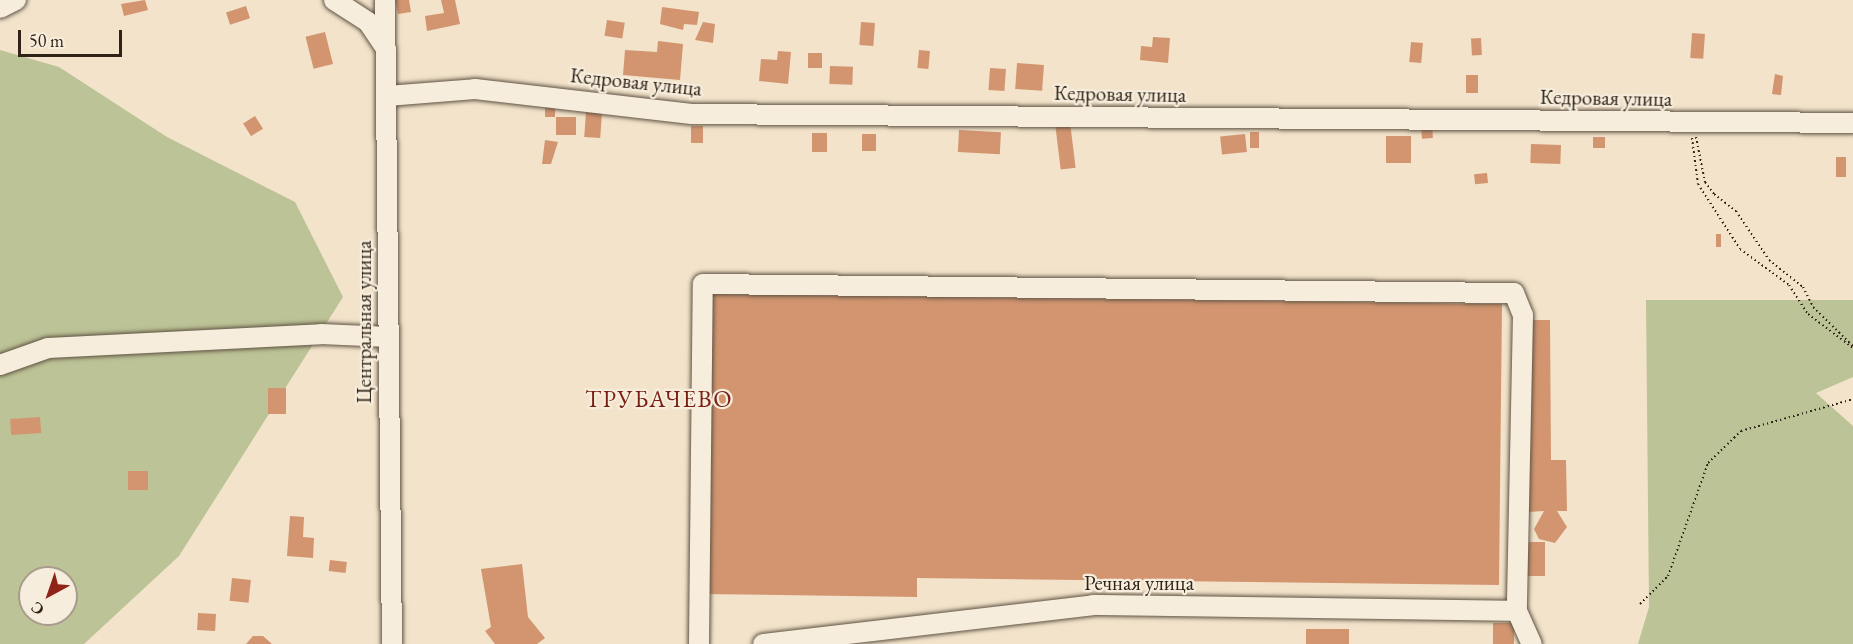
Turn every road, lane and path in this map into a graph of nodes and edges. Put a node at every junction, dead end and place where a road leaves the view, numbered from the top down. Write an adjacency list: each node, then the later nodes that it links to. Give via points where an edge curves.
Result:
1 (16, 0): 4 (street)
2 (334, 0): 5 (street, via 368,22)
3 (385, 0): 5 (street, Центральная улица)
4 (0, 8)
5 (386, 49): 6 (street, Центральная улица)
6 (387, 96): 7 (street, Кедровая улица, via 475,89 692,114); 9 (street, Центральная улица)
7 (1688, 123): 8 (street, Кедровая улица); 10 (path, via 1705,182 1737,211 1769,260 1803,287 1813,307); 10 (path, via 1698,184 1727,232 1753,262 1789,285 1808,314)
8 (1853, 123)
9 (389, 337): 11 (street, via 321,334 48,348); 15 (street, Центральная улица)
10 (1853, 347)
11 (1, 362)
12 (1853, 399): 13 (path, via 1741,431 1708,462 1668,576)
13 (1640, 604)
14 (1517, 611): 16 (street, via 1522,315 1514,293 703,284); 17 (street, Речная улица, via 1093,604); 18 (street)
15 (393, 644)
16 (699, 644)
17 (763, 644)
18 (1532, 644)

